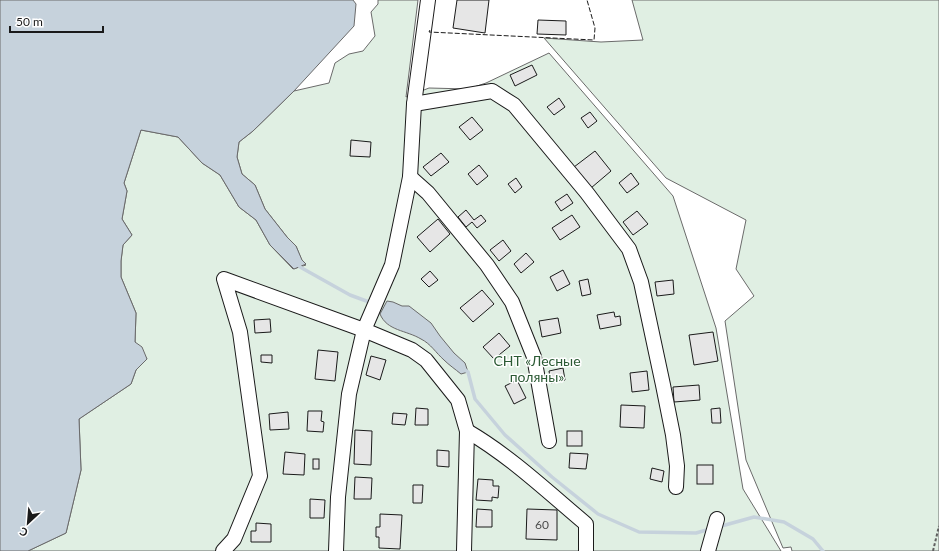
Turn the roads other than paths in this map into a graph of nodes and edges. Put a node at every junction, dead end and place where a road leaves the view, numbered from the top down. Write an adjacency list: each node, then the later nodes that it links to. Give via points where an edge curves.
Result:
1 (428, 0): 2 (street)
2 (414, 104): 3 (street); 7 (street, via 492,91 514,105 587,193 629,249 641,282 666,399 677,466)
3 (410, 177): 4 (street, via 392,266); 6 (street, via 428,193 487,265 512,302 534,357)
4 (364, 330): 5 (street, via 412,350 426,360 458,400); 9 (street, via 224,279 240,332 260,476 234,539); 10 (street, via 349,394 338,497)
5 (467, 431): 11 (street); 12 (street, via 520,469 586,524)
6 (549, 441)
7 (676, 487)
8 (716, 519): 13 (street)
9 (223, 551)
10 (336, 551)
11 (464, 551)
12 (586, 551)
13 (708, 551)

